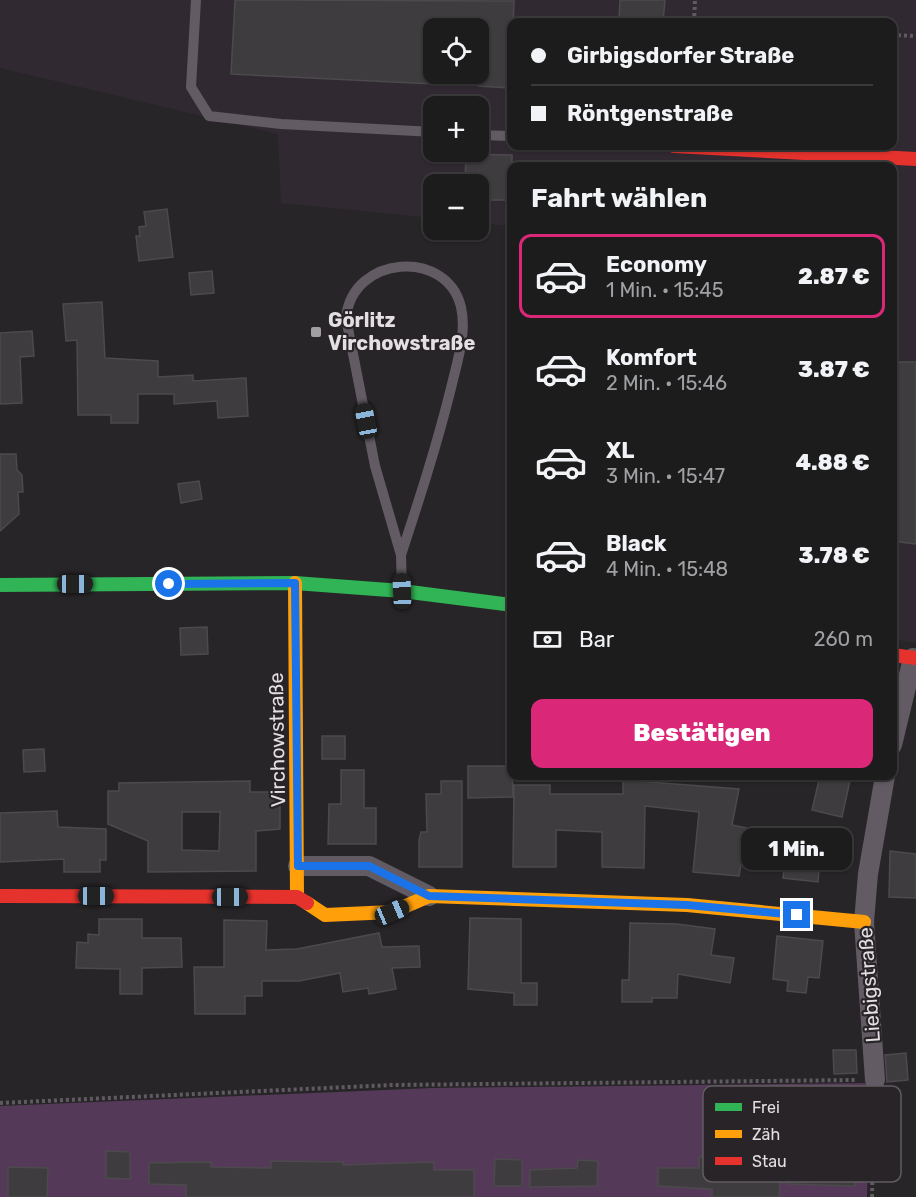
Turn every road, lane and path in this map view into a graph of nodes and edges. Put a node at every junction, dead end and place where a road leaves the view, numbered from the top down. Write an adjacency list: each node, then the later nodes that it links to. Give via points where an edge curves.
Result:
1 (196, 0): 6 (lane, via 191,87 209,116)
2 (695, 0): 3 (path)
3 (694, 18)
4 (897, 35): 5 (path)
5 (916, 36)
6 (423, 131)
7 (489, 135): 8 (lane)
8 (507, 136)
9 (719, 150): 11 (street)
10 (916, 159): 11 (street)
11 (839, 161)
12 (400, 555): 12 (lane, via 434,456 463,334 460,305 444,281 422,269 401,266 377,272 360,285 349,300 346,318 375,466); 15 (lane)
13 (295, 583): 14 (street); 15 (street); 21 (street, Virchowstraße)
14 (0, 585)
15 (402, 591): 16 (street)
16 (507, 604)
17 (897, 656): 18 (street)
18 (915, 658): 19 (street)
19 (897, 725)
20 (884, 780): 25 (street, Liebigstraße)
21 (298, 866): 23 (street, via 369,866); 24 (street, Virchowstraße)
22 (0, 896): 24 (street)
23 (429, 896): 24 (street, via 392,912 325,915); 25 (street, via 687,905)
24 (297, 897)
25 (864, 922): 26 (street, Liebigstraße)
26 (875, 1080): 27 (path); 28 (path, via 392,1086)
27 (875, 1086)
28 (0, 1103)
29 (872, 1182): 30 (path)
30 (872, 1197)

